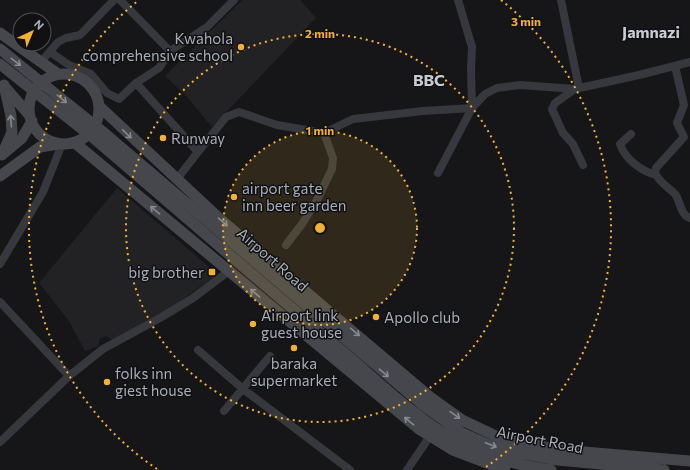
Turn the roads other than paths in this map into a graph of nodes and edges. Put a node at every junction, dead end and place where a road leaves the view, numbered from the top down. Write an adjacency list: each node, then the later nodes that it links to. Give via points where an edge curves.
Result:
1 (114, 0): 8 (street, via 80,35 58,42)
2 (120, 0): 9 (street)
3 (234, 0): 9 (street, via 207,27)
4 (459, 0): 20 (street, via 472,47)
5 (561, 0): 18 (street)
6 (0, 34): 12 (main road)
7 (0, 49): 38 (main road, Airport Road, one-way to 38, bridge, via 103,132)
8 (52, 50)
9 (170, 51): 16 (street, via 159,68)
10 (50, 52): 12 (street); 16 (street, via 69,65 91,74 107,93 119,99)
11 (690, 62): 14 (street)
12 (40, 63): 15 (main road)
13 (0, 64): 38 (main road, Airport Road, bridge)
14 (675, 66): 18 (street); 30 (street, via 684,105 676,123 684,137 656,168)
15 (58, 74): 19 (main road, via 77,76 87,82 95,92); 21 (main road, via 42,82 34,92 30,103)
16 (136, 82): 26 (street)
17 (2, 84): 21 (main road); 27 (main road, one-way to 17, via 12,132 11,116)
18 (577, 89): 20 (street, via 520,86 497,88 485,94); 28 (street, via 555,103 552,109)
19 (100, 107): 24 (main road, via 94,129); 32 (main road, one-way to 32)
20 (472, 108): 22 (street, via 353,119); 29 (street)
21 (31, 119): 25 (main road, via 35,128 45,138); 27 (main road, via 22,138)
22 (324, 133): 26 (street, via 277,125 240,112 226,117); 34 (street, via 333,158 332,169 317,200)
23 (631, 134): 30 (street, via 620,144 623,151 634,163)
24 (75, 143): 25 (main road); 36 (main road, one-way to 24)
25 (60, 144): 31 (main road, via 40,147); 35 (street, via 42,192)
26 (198, 152): 32 (street)
27 (1, 155)
28 (583, 165)
29 (438, 173)
30 (656, 175): 33 (street, via 675,194 685,216)
31 (0, 176)
32 (177, 179): 46 (main road, one-way to 46, via 298,286 430,397 462,420 502,439 561,450)
33 (690, 218)
34 (286, 245)
35 (0, 264)
36 (229, 272): 41 (street, via 193,298 103,349); 44 (main road, one-way to 36)
37 (0, 302): 41 (street)
38 (329, 333): 50 (main road, Airport Road, via 418,414 458,442 508,463); 51 (main road, Airport Road, one-way to 51, via 462,433 487,444 558,460)
39 (198, 350): 42 (street)
40 (270, 356): 42 (street)
41 (69, 376): 45 (street)
42 (243, 389): 43 (street); 47 (street)
43 (224, 411)
44 (430, 436): 48 (street); 49 (main road, via 453,450)
45 (0, 442)
46 (690, 461)
47 (350, 470)
48 (407, 470)
49 (505, 470)
50 (550, 470)
51 (664, 470)

